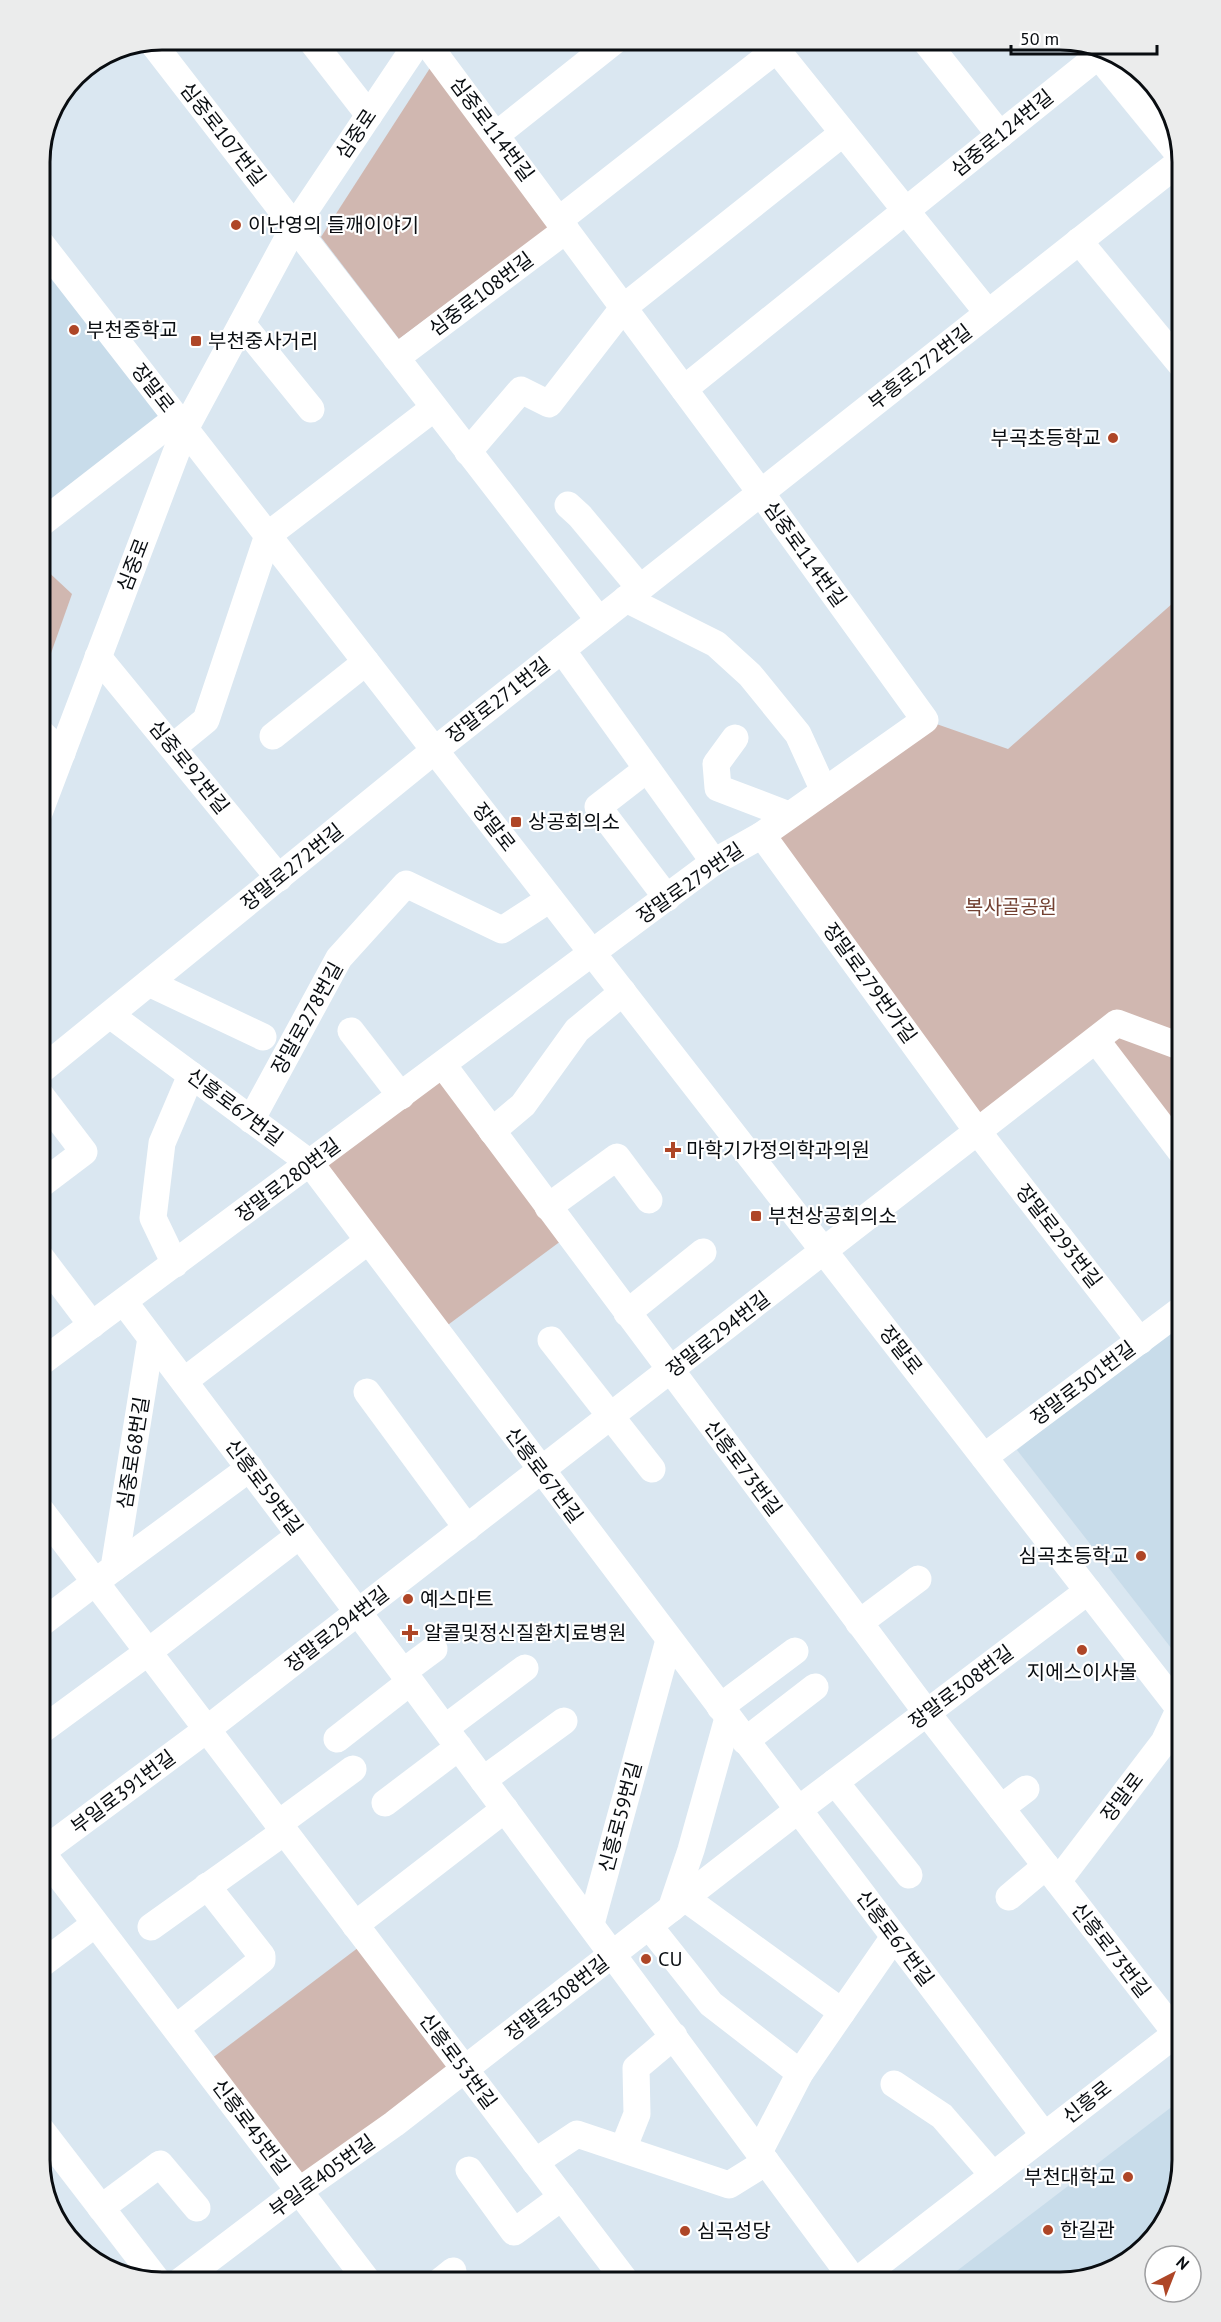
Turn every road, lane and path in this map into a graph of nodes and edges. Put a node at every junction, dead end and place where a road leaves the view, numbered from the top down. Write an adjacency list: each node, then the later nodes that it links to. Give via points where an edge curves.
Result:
1 (158, 50): 19 (street, 심중로107번길)
2 (319, 50): 11 (street)
3 (414, 50): 11 (street, 심중로)
4 (430, 50): 13 (street, 심중로114번길)
5 (603, 50): 13 (street)
6 (765, 50): 18 (street)
7 (777, 50): 12 (street)
8 (933, 50): 14 (street)
9 (1091, 54): 14 (street, 심중로124번길)
10 (1097, 56): 15 (street)
11 (369, 115): 19 (street, 심중로)
12 (843, 133): 17 (street); 22 (street)
13 (496, 135): 18 (street, 심중로114번길)
14 (1000, 135): 17 (street, 심중로124번길)
15 (1170, 145)
16 (1172, 166): 20 (street, 부흥로272번길)
17 (906, 211): 23 (street); 27 (street)
18 (563, 225): 22 (street, 심중로114번길); 26 (street, 심중로108번길)
19 (294, 227): 24 (street, 심중로); 26 (street)
20 (1079, 241): 23 (street, 부흥로272번길); 25 (street)
21 (50, 255): 30 (street, 장말로)
22 (624, 307): 27 (street, 심중로114번길); 31 (street, via 549,404 521,390)
23 (988, 313): 32 (street, 부흥로272번길)
24 (242, 324): 29 (street); 30 (street, 심중로)
25 (1172, 354)
26 (396, 358): 28 (street)
27 (684, 389): 32 (street, 심중로114번길)
28 (434, 408): 31 (street); 35 (street)
29 (311, 410)
30 (181, 424): 34 (street); 35 (street, 장말로); 39 (street, 심중로)
31 (468, 452): 37 (street)
32 (761, 493): 36 (street, 장말로271번길); 41 (street, 심중로114번길)
33 (568, 505): 36 (street, via 580,516)
34 (50, 517)
35 (268, 535): 40 (street, 장말로); 45 (street, via 206,720)
36 (633, 594): 37 (street, 장말로271번길); 50 (street, via 716,644 750,675 798,734)
37 (599, 620): 38 (street, 장말로271번길)
38 (562, 650): 46 (street, 장말로271번길); 48 (street, 장말로271번길)
39 (98, 657): 45 (street, 심중로92번길); 47 (street, 심중로)
40 (366, 662): 42 (street); 46 (street, 장말로)
41 (925, 720): 50 (street, 장말로279번길)
42 (273, 736)
43 (735, 738): 51 (street, via 716,764 718,788)
44 (50, 742): 47 (street)
45 (173, 747): 54 (street, 심중로92번길)
46 (435, 750): 54 (street, 장말로272번길); 56 (street, 장말로)
47 (62, 753): 49 (street, 심중로)
48 (647, 769): 53 (street, 장말로271번길); 55 (street, via 598,807)
49 (50, 784)
50 (824, 791): 51 (street, 장말로279번길)
51 (789, 816): 52 (street, 장말로279번길)
52 (762, 835): 53 (street, 장말로279번길); 72 (street, 장말로279번가길)
53 (714, 862): 55 (street, 장말로279번길)
54 (279, 878): 58 (street, 장말로272번길)
55 (667, 898): 57 (street, 장말로279번길)
56 (550, 899): 57 (street, 장말로); 70 (street, 장말로278번길, via 502,930 406,884 339,958)
57 (593, 954): 59 (street, 장말로); 66 (street, 장말로280번길)
58 (149, 983): 60 (street, 장말로272번길); 62 (street)
59 (623, 992): 71 (street, via 577,1030 523,1105); 79 (street, 장말로)
60 (110, 1015): 65 (street, 장말로272번길); 67 (street, 신흥로67번길)
61 (351, 1031): 68 (street)
62 (263, 1037)
63 (1096, 1040): 64 (street, via 1117,1023); 72 (street); 73 (street)
64 (1172, 1043)
65 (50, 1063)
66 (443, 1065): 68 (street, 장말로280번길); 71 (street, 신흥로73번길)
67 (191, 1075): 70 (street, 신흥로67번길); 81 (street, via 162,1143 153,1218)
68 (401, 1096): 74 (street, 장말로280번길)
69 (50, 1107): 75 (street, via 84,1152)
70 (251, 1120): 74 (street, 신흥로67번길)
71 (492, 1131): 77 (street, 신흥로73번길)
72 (978, 1132): 79 (street); 89 (street, 장말로293번길)
73 (1172, 1140)
74 (310, 1163): 78 (street, 신흥로67번길); 81 (street, 장말로280번길)
75 (50, 1178)
76 (649, 1200): 77 (street, via 617,1157)
77 (548, 1207): 84 (street, 신흥로73번길)
78 (368, 1241): 92 (street); 98 (street, 신흥로67번길)
79 (824, 1251): 91 (street, 장말로294번길); 95 (street, 장말로)
80 (703, 1252): 84 (street)
81 (175, 1264): 83 (street, 장말로280번길)
82 (50, 1270): 86 (street)
83 (124, 1302): 86 (street, 장말로280번길); 87 (street, 신흥로59번길)
84 (627, 1313): 91 (street, 신흥로73번길)
85 (1172, 1317): 89 (street, 장말로301번길)
86 (92, 1325): 90 (street, 장말로280번길)
87 (151, 1338): 92 (street, 신흥로59번길); 102 (street, 심중로68번길)
88 (551, 1340): 94 (street)
89 (1140, 1341): 95 (street, 장말로301번길)
90 (50, 1356)
91 (670, 1371): 94 (street, 장말로294번길); 107 (street, 신흥로73번길)
92 (184, 1381): 96 (street, 신흥로59번길)
93 (367, 1392): 100 (street)
94 (611, 1416): 97 (street); 98 (street, 장말로294번길)
95 (984, 1457): 104 (street, 장말로)
96 (250, 1468): 101 (street, 신흥로59번길); 102 (street)
97 (652, 1469)
98 (540, 1471): 100 (street, 장말로294번길); 108 (street, 신흥로67번길)
99 (50, 1519): 102 (street)
100 (467, 1528): 105 (street, 장말로294번길)
101 (300, 1535): 105 (street, 신흥로59번길); 111 (street)
102 (105, 1575): 106 (street); 111 (street)
103 (918, 1579): 107 (street)
104 (1088, 1591): 115 (street, 장말로); 117 (street, 장말로308번길)
105 (358, 1612): 113 (street, 신흥로59번길); 121 (street, 장말로294번길)
106 (50, 1617)
107 (859, 1623): 117 (street, 신흥로73번길)
108 (669, 1640): 116 (street, 신흥로67번길); 142 (street, 신흥로59번길)
109 (434, 1649): 113 (street)
110 (795, 1651): 116 (street)
111 (148, 1652): 119 (street); 121 (street)
112 (525, 1668): 123 (street)
113 (406, 1677): 122 (street); 123 (street, 신흥로59번길)
114 (815, 1687): 124 (street)
115 (1172, 1698)
116 (724, 1713): 124 (street, 신흥로67번길); 140 (street)
117 (927, 1713): 127 (street, 장말로308번길); 130 (street, 신흥로73번길)
118 (564, 1721): 126 (street)
119 (50, 1724)
120 (1172, 1727): 136 (street, 장말로, via 1164,1742)
121 (206, 1730): 133 (street, 신흥로53번길); 134 (street, 부일로391번길)
122 (337, 1738)
123 (452, 1738): 126 (street, 신흥로59번길); 129 (street)
124 (745, 1740): 132 (street, 신흥로67번길)
125 (353, 1769): 133 (street)
126 (483, 1780): 131 (street, 신흥로59번길)
127 (835, 1782): 132 (street, 장말로308번길); 137 (street)
128 (1026, 1789): 130 (street)
129 (385, 1803)
130 (1001, 1808): 136 (street, 신흥로73번길)
131 (505, 1809): 142 (street, 신흥로59번길); 143 (street)
132 (798, 1810): 140 (street, 장말로308번길); 146 (street, 신흥로67번길)
133 (281, 1828): 138 (street); 143 (street, 신흥로53번길)
134 (50, 1845)
135 (50, 1865): 141 (street, 신흥로45번길)
136 (1052, 1873): 139 (street); 150 (street, 신흥로73번길)
137 (909, 1875)
138 (207, 1886): 145 (street); 151 (street, via 262,1960)
139 (1008, 1897)
140 (678, 1904): 144 (street, 장말로308번길); 149 (street)
141 (95, 1924): 148 (street); 151 (street, 신흥로45번길)
142 (591, 1924): 147 (street, 신흥로59번길)
143 (355, 1925): 154 (street, 신흥로53번길)
144 (649, 1926): 147 (street, 장말로308번길); 155 (street, via 711,2004)
145 (151, 1927)
146 (894, 1937): 149 (street); 157 (street, 신흥로67번길)
147 (613, 1954): 152 (street, 신흥로59번길); 154 (street, 장말로308번길)
148 (50, 1958)
149 (842, 2012): 155 (street)
150 (1172, 2022)
151 (176, 2028): 164 (street, 신흥로45번길)
152 (674, 2036): 159 (street, via 636,2068 637,2114); 160 (street, 신흥로59번길)
153 (1172, 2036): 157 (street, 신흥로)
154 (465, 2070): 161 (street, 신흥로53번길); 164 (street, 부일로405번길)
155 (800, 2073): 160 (street)
156 (894, 2084): 163 (street, via 942,2115)
157 (1044, 2135): 163 (street, 신흥로)
158 (50, 2141): 166 (street)
159 (623, 2149): 160 (street, via 729,2185); 161 (street, via 577,2134)
160 (763, 2157): 172 (street, 신흥로59번길)
161 (535, 2162): 165 (street, 신흥로53번길)
162 (469, 2170): 165 (street, via 514,2232)
163 (993, 2175): 173 (street, 신흥로)
164 (299, 2190): 169 (street, 부일로405번길); 170 (street, 신흥로45번길)
165 (562, 2197): 171 (street, 신흥로53번길)
166 (102, 2208): 167 (street, via 160,2164); 168 (street)
167 (197, 2208)
168 (150, 2271)
169 (192, 2272)
170 (361, 2272)
171 (619, 2272)
172 (848, 2272)
173 (868, 2272)

